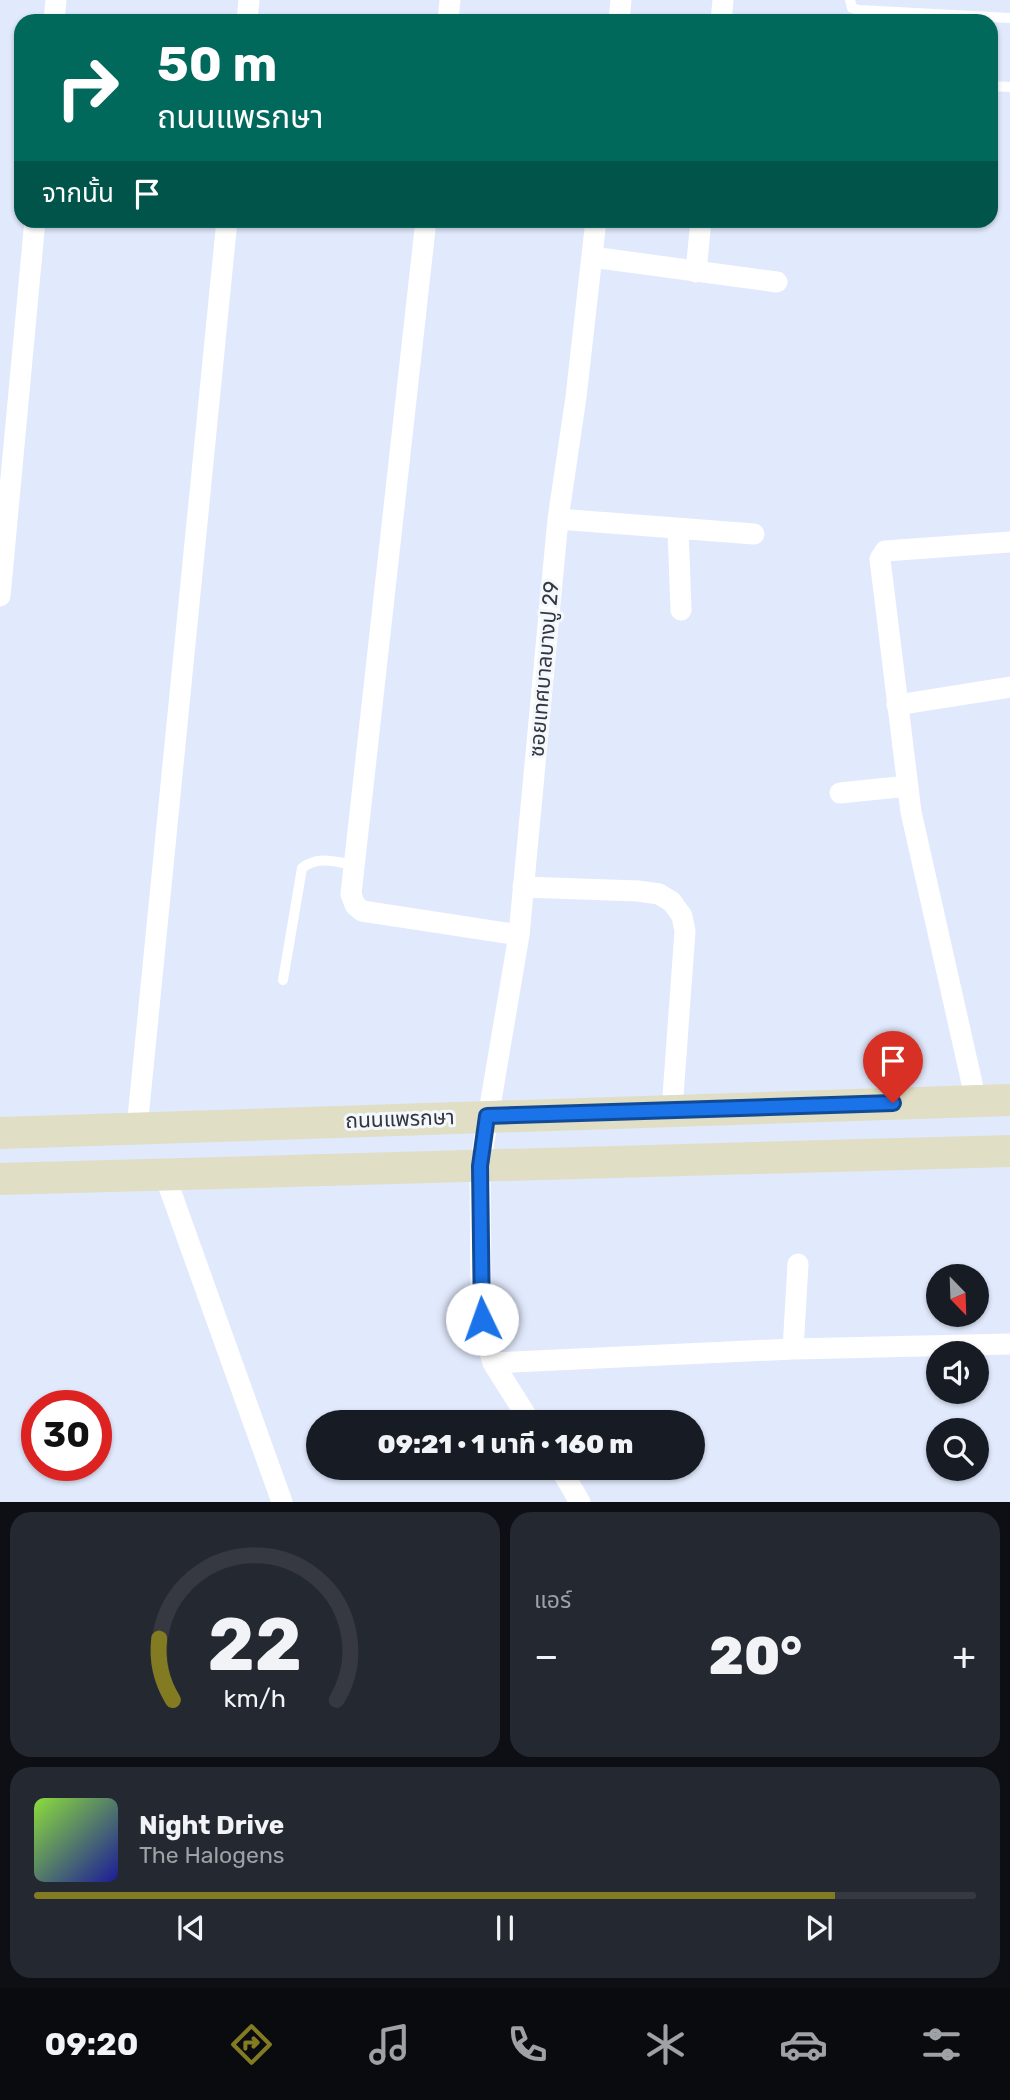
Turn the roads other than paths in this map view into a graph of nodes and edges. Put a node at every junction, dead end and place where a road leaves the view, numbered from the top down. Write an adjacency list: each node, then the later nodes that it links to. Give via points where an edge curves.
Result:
1 (850, 0): 2 (lane, via 852,8 859,10)
2 (934, 14)
3 (34, 228): 15 (street)
4 (226, 228): 29 (street)
5 (425, 228): 21 (street)
6 (595, 228): 8 (street, ซอยเทศบาลบางปู 29)
7 (700, 228): 9 (street)
8 (592, 257): 9 (street); 11 (street, ซอยเทศบาลบางปู 29)
9 (696, 272): 10 (street)
10 (777, 282)
11 (558, 519): 12 (street); 22 (street, ซอยเทศบาลบางปู 29)
12 (678, 529): 13 (street); 16 (street)
13 (754, 534)
14 (1010, 542): 18 (street, via 885,551 880,568)
15 (0, 596)
16 (681, 610)
17 (1010, 687): 18 (street)
18 (897, 705): 19 (street)
19 (908, 786): 20 (street); 26 (street)
20 (840, 793)
21 (355, 865): 23 (street, via 351,894 362,911); 24 (lane, via 322,860 302,868)
22 (523, 887): 23 (street, ซอยเทศบาลบางปู 29); 27 (street, via 659,894 682,916 685,931)
23 (519, 936): 28 (street, ซอยเทศบาลบางปู 29)
24 (283, 980)
25 (1010, 1100): 26 (main road, ถนนแพรกษา)
26 (976, 1101): 27 (main road, ถนนแพรกษา)
27 (672, 1110): 28 (main road, ถนนแพรกษา)
28 (487, 1116): 29 (main road, ถนนแพรกษา); 32 (street, ซอยเทศบาลบางปู 29)
29 (136, 1128): 30 (main road, ถนนแพรกษา)
30 (0, 1133)
31 (1010, 1151): 32 (main road)
32 (480, 1166): 33 (main road); 38 (street, ซอยเทศบาลบางปู 29, via 481,1304)
33 (164, 1173): 34 (main road); 41 (street)
34 (0, 1179)
35 (798, 1265): 37 (street)
36 (1010, 1344): 37 (street)
37 (793, 1349): 38 (street)
38 (493, 1363): 39 (street, ซอยเทศบาลบางปู 29)
39 (523, 1410)
40 (566, 1480): 42 (street)
41 (282, 1502)
42 (580, 1502)

